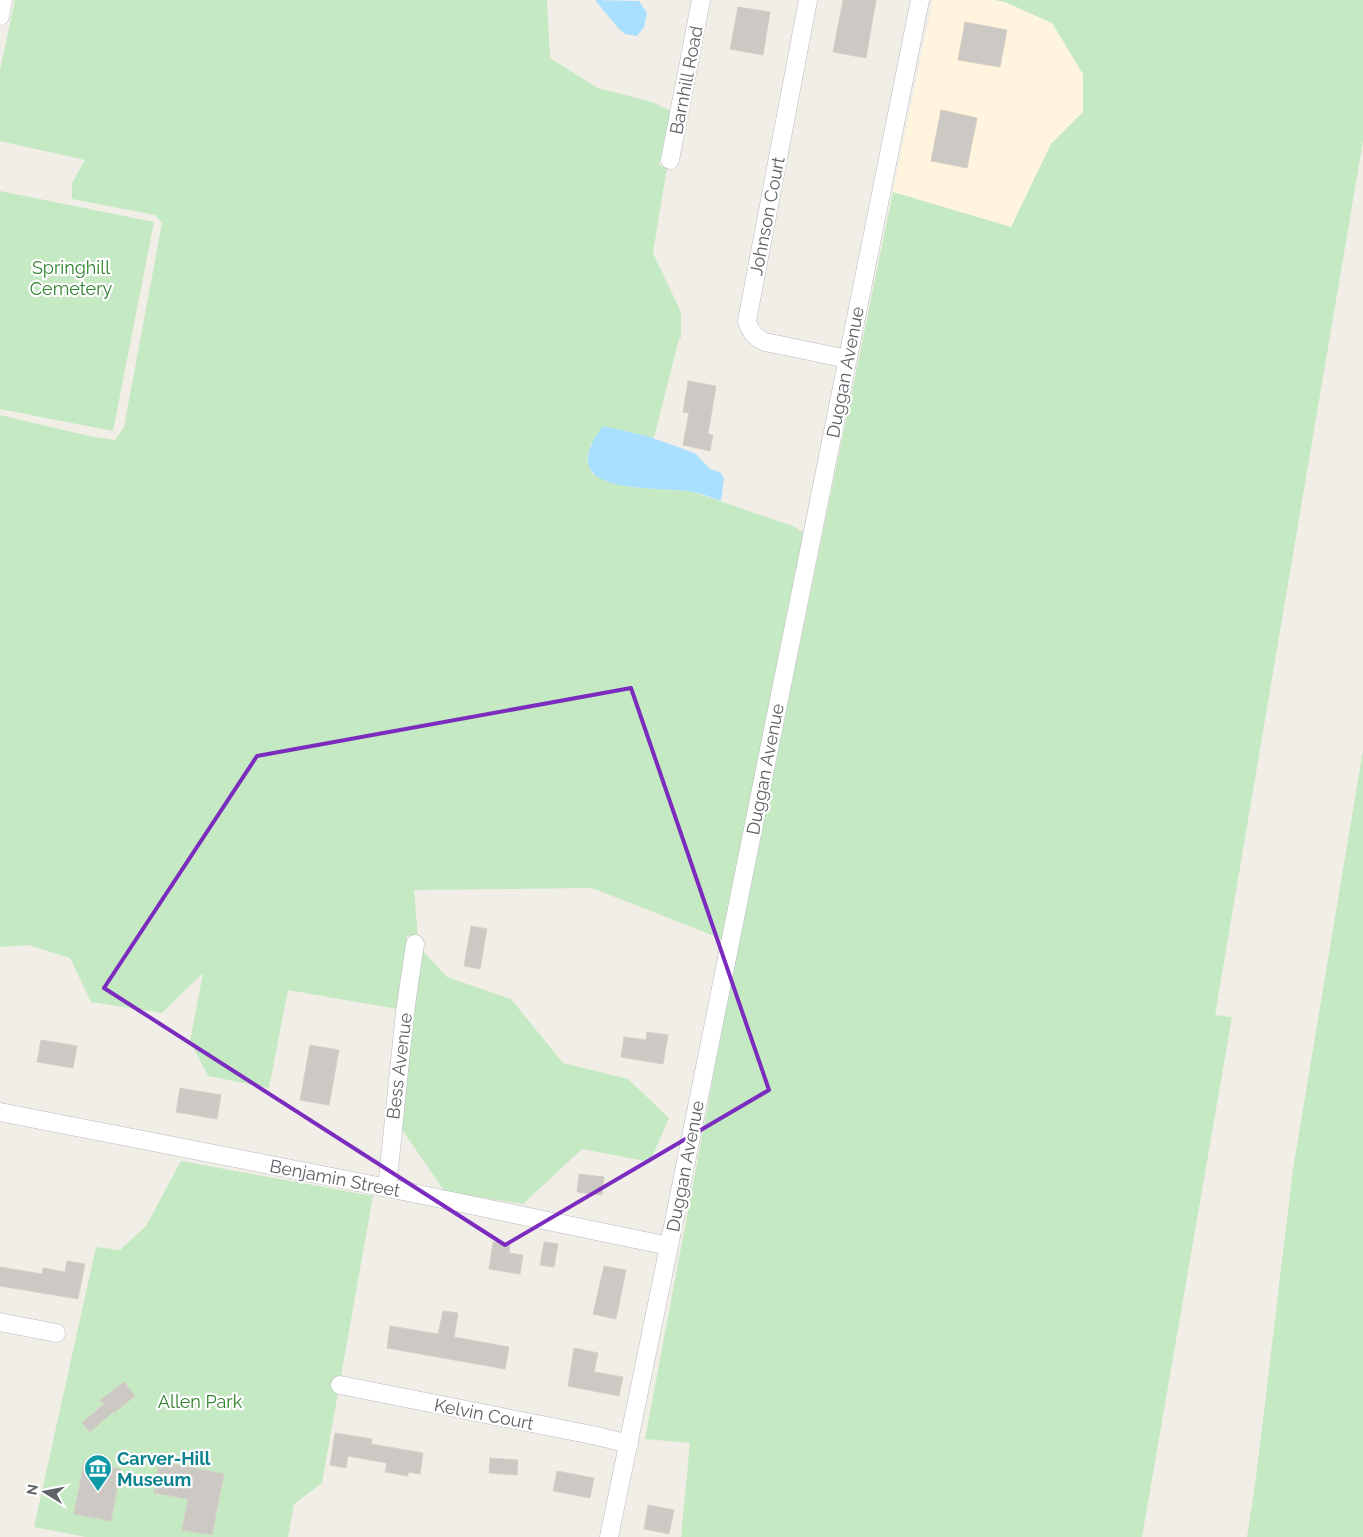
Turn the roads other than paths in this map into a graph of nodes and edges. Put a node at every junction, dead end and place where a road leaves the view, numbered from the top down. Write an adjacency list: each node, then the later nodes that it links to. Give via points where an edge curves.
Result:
1 (3, 0): 5 (street)
2 (701, 0): 6 (street, Barnhill Road)
3 (808, 0): 7 (street, Johnson Court, via 747,321 756,338 765,342)
4 (920, 0): 7 (street, Duggan Avenue)
5 (0, 16)
6 (670, 160)
7 (848, 359): 11 (street, Duggan Avenue)
8 (415, 944): 10 (street, Bess Avenue)
9 (0, 1112): 10 (street, Benjamin Street)
10 (387, 1188): 11 (street, Benjamin Street)
11 (669, 1246): 15 (street, Duggan Avenue)
12 (0, 1322): 13 (street)
13 (56, 1333)
14 (340, 1385): 15 (street, Kelvin Court)
15 (629, 1444): 16 (street, Duggan Avenue)
16 (609, 1537)

